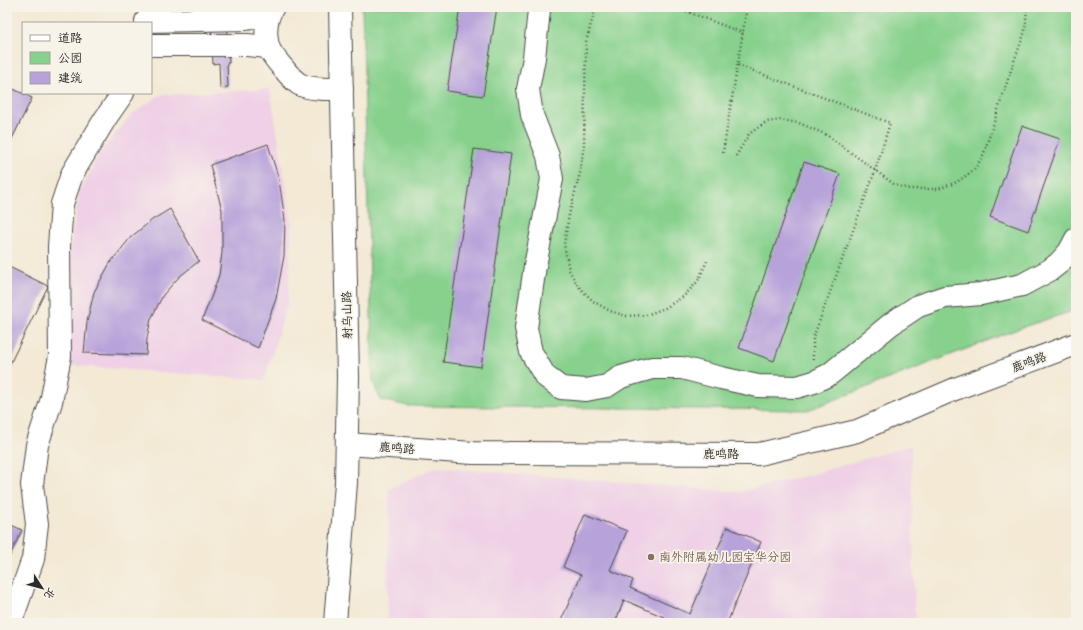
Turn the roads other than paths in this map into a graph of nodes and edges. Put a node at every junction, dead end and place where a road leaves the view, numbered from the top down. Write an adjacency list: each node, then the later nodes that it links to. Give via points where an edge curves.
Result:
1 (340, 7): 7 (street, 射乌山路)
2 (538, 7): 9 (street, via 534,58 528,89 532,115 548,156 552,179 526,328 531,352 545,376 561,388 586,390 607,386 621,377 652,368 682,368 758,386 797,387 830,374 891,324 918,306 946,297 981,294 1022,285 1050,270)
3 (271, 10): 4 (street, via 247,19); 6 (street, via 267,27)
4 (147, 17)
5 (152, 45): 6 (street)
6 (268, 47): 7 (street, via 288,74 300,84 315,88)
7 (342, 89): 11 (street, 射乌山路)
8 (122, 94): 12 (street, via 72,174 62,204 59,246 60,356 51,402 37,445 32,484 37,524 33,559)
9 (1074, 247)
10 (1076, 344): 11 (street, 鹿鸣路, via 955,389 857,431 759,454 473,453)
11 (347, 444): 13 (street, 射乌山路)
12 (10, 623)
13 (335, 623)

